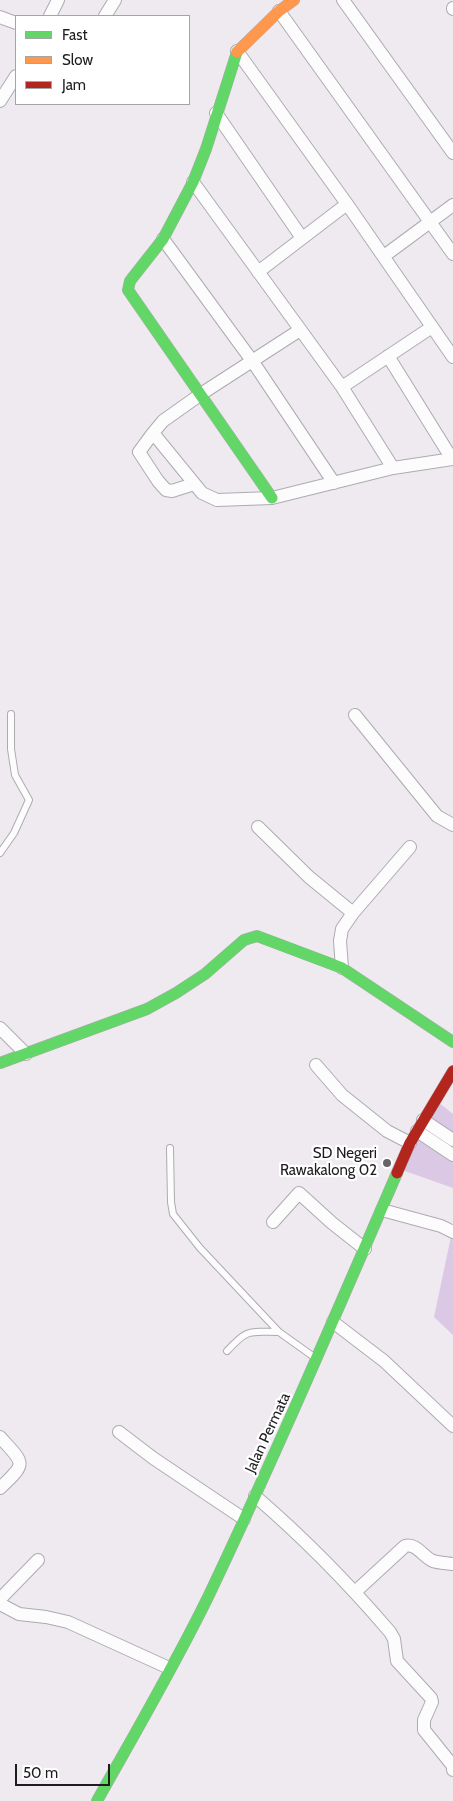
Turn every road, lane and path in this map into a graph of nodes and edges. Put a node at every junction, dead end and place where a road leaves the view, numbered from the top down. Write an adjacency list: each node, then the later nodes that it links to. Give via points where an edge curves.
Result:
1 (58, 0): 6 (street)
2 (115, 0): 7 (street)
3 (294, 0): 5 (street)
4 (343, 0): 14 (street)
5 (279, 10): 10 (street); 19 (street)
6 (50, 15)
7 (106, 15)
8 (0, 16): 9 (street)
9 (15, 23)
10 (237, 51): 13 (street); 17 (street)
11 (15, 78): 12 (street)
12 (0, 101)
13 (216, 113): 16 (street); 20 (street)
14 (448, 134): 15 (street)
15 (453, 153)
16 (193, 182): 21 (street); 24 (street)
17 (347, 204): 20 (street); 23 (street)
18 (453, 205): 19 (street)
19 (431, 221): 22 (street); 23 (street)
20 (302, 238): 24 (street)
21 (163, 239): 29 (street); 31 (street, via 130,280 128,290)
22 (453, 254)
23 (384, 256): 25 (street)
24 (258, 272): 26 (street)
25 (432, 327): 27 (street); 28 (street)
26 (300, 330): 29 (street); 30 (street)
27 (388, 356): 30 (street); 33 (street)
28 (453, 357)
29 (252, 362): 31 (street); 35 (street)
30 (342, 387): 34 (street)
31 (200, 394): 32 (street, via 163,421); 37 (street)
32 (154, 433): 36 (street); 36 (street, via 139,452 164,489 172,491)
33 (453, 459): 34 (street)
34 (393, 468): 35 (street)
35 (334, 483): 37 (street)
36 (194, 484): 37 (street, via 202,493 218,500)
37 (272, 498)
38 (11, 714): 43 (lane, via 10,749 15,775 29,800 14,833)
39 (355, 715): 40 (street, via 437,816)
40 (453, 825)
41 (258, 827): 44 (street, via 309,877)
42 (410, 847): 44 (street)
43 (0, 853)
44 (353, 913): 45 (street, via 342,929)
45 (342, 968): 47 (street); 48 (street, via 257,936 250,937 205,974 147,1009)
46 (0, 1028): 48 (street)
47 (453, 1042)
48 (26, 1054): 49 (street)
49 (0, 1063)
50 (316, 1065): 55 (street, via 342,1095 387,1131)
51 (453, 1071): 52 (street, Jalan Permata)
52 (423, 1120): 53 (street, Jalan Permata); 54 (street)
53 (417, 1131): 55 (street, Jalan Permata); 57 (street)
54 (453, 1140)
55 (410, 1143): 58 (street, Jalan Permata)
56 (170, 1148): 63 (lane, via 172,1214)
57 (453, 1155)
58 (382, 1210): 60 (street); 61 (street, Jalan Permata)
59 (273, 1222): 61 (street, via 299,1193)
60 (453, 1232)
61 (365, 1249): 62 (street, Jalan Permata)
62 (333, 1322): 65 (street, Jalan Permata); 66 (street, via 384,1361)
63 (279, 1332): 64 (lane, via 246,1333); 65 (lane)
64 (226, 1352)
65 (317, 1359): 70 (street, Jalan Permata)
66 (453, 1426)
67 (119, 1432): 71 (street)
68 (0, 1436): 69 (street, via 20,1461 18,1472)
69 (0, 1488)
70 (255, 1496): 71 (street, Jalan Permata); 74 (street)
71 (244, 1519): 77 (street, Jalan Permata)
72 (38, 1560): 75 (street)
73 (453, 1564): 74 (street, via 433,1561 410,1545)
74 (355, 1592): 78 (street, via 393,1635 400,1665 431,1698 424,1730)
75 (0, 1600)
76 (0, 1604): 77 (street, via 19,1614 68,1622)
77 (169, 1668): 80 (street, Jalan Permata)
78 (453, 1766): 79 (street)
79 (453, 1770)
80 (97, 1801)

